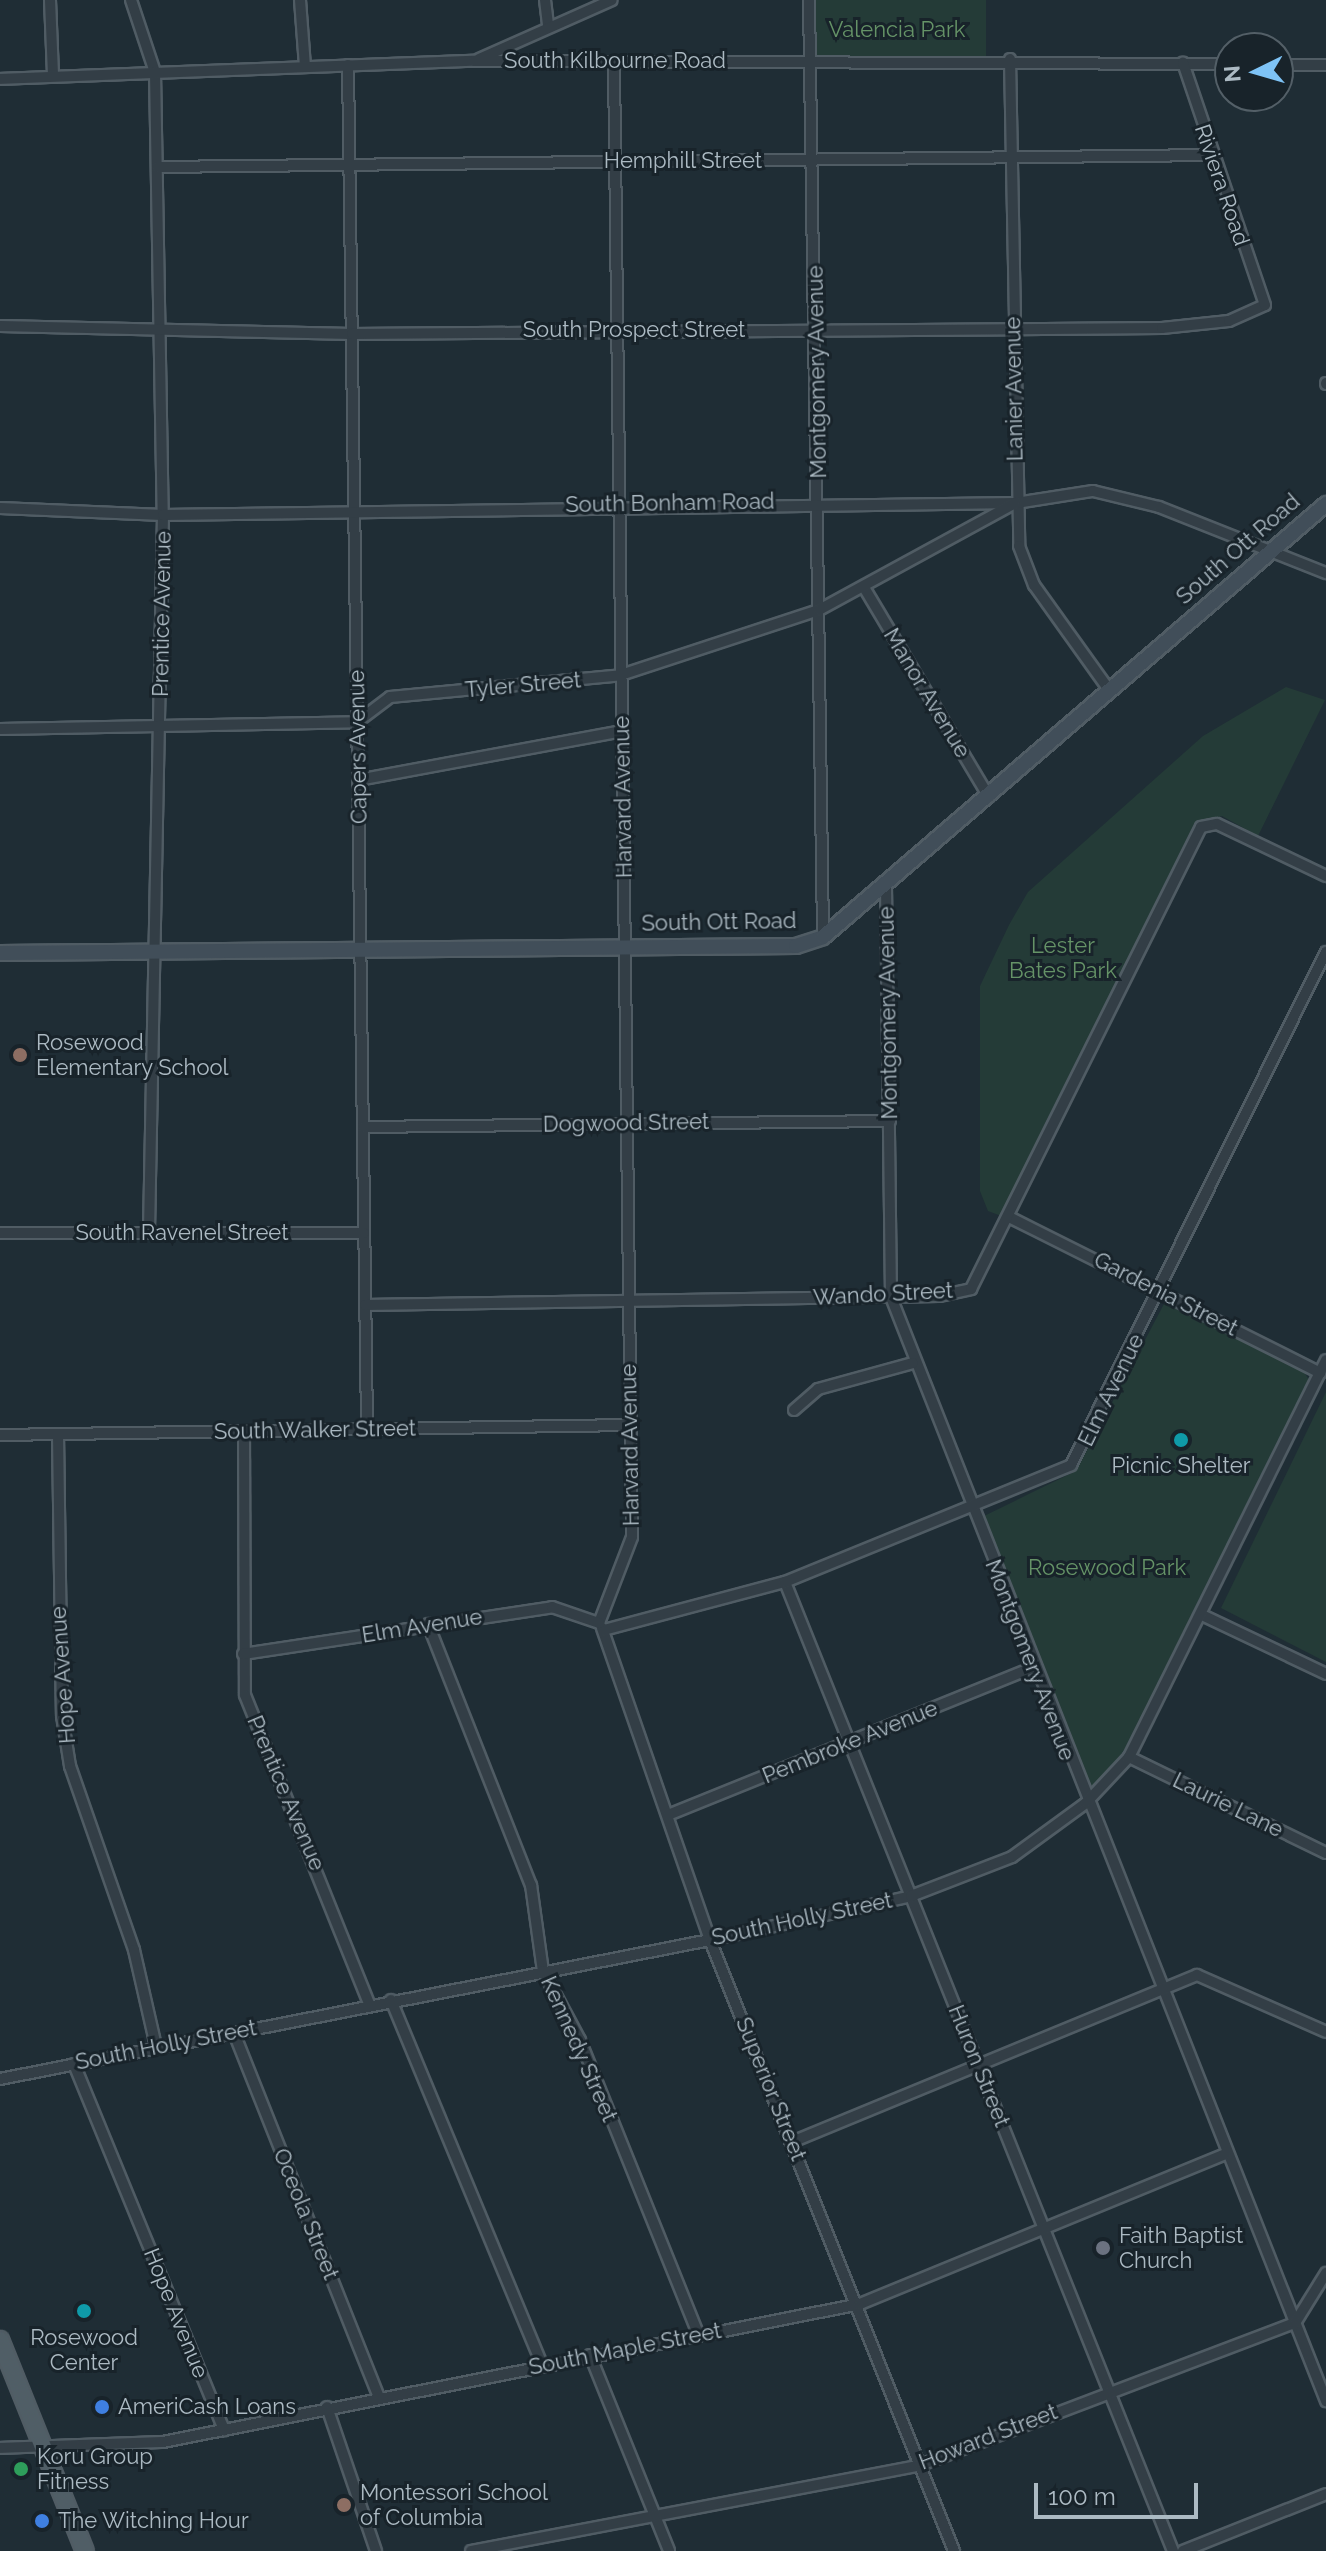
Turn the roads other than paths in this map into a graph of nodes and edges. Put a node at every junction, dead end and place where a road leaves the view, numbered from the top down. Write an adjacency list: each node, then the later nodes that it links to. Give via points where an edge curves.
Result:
1 (50, 0): 19 (street)
2 (131, 0): 18 (street, Prentice Avenue)
3 (300, 0): 17 (street)
4 (545, 0): 7 (street)
5 (612, 0): 7 (street)
6 (809, 0): 9 (street, Montgomery Avenue)
7 (548, 26): 10 (street)
8 (1010, 59): 9 (street, South Kilbourne Road); 12 (street, South Kilbourne Road); 24 (street, Lanier Avenue)
9 (813, 60): 11 (street, South Kilbourne Road); 23 (street, Montgomery Avenue)
10 (474, 61): 11 (street, South Kilbourne Road); 14 (street, South Kilbourne Road)
11 (614, 62): 22 (street, Harvard Avenue)
12 (1183, 63): 13 (street, South Kilbourne Road); 21 (street, Riviera Road)
13 (1214, 64)
14 (348, 65): 17 (street, South Kilbourne Road); 25 (street, Capers Avenue)
15 (1294, 65): 16 (street)
16 (1326, 65)
17 (305, 66): 18 (street, South Kilbourne Road)
18 (155, 72): 19 (street, South Kilbourne Road); 26 (street, Prentice Avenue)
19 (53, 76): 20 (street, South Kilbourne Road)
20 (0, 79)
21 (1209, 155): 24 (street, Hemphill Street); 27 (street, Riviera Road)
22 (615, 160): 23 (street, Hemphill Street); 25 (street, Hemphill Street); 30 (street, Harvard Avenue)
23 (814, 161): 24 (street, Hemphill Street); 31 (street, Montgomery Avenue)
24 (1011, 161): 29 (street, Lanier Avenue)
25 (350, 165): 26 (street, Hemphill Street); 33 (street, Capers Avenue)
26 (157, 167): 32 (street, Prentice Avenue)
27 (1265, 305): 29 (street, South Prospect Street, via 1229,321 1162,328)
28 (0, 326): 32 (street, South Prospect Street)
29 (1013, 327): 31 (street, South Prospect Street); 35 (street, Lanier Avenue)
30 (617, 328): 31 (street, South Prospect Street); 33 (street, South Prospect Street); 36 (street, Harvard Avenue)
31 (816, 329): 34 (street, Montgomery Avenue)
32 (157, 332): 33 (street, South Prospect Street); 40 (street, Prentice Avenue)
33 (352, 334): 39 (street, Capers Avenue)
34 (818, 501): 35 (street, South Bonham Road); 36 (street, South Bonham Road); 44 (street, Montgomery Avenue)
35 (1016, 503): 41 (street, South Bonham Road, via 1093,491 1159,507); 43 (street, Tyler Street); 46 (street, Lanier Avenue, via 1019,546 1034,585)
36 (619, 504): 39 (street, South Bonham Road); 45 (street, Harvard Avenue)
37 (1326, 504): 41 (street, South Ott Road)
38 (0, 508): 40 (street, South Bonham Road)
39 (354, 509): 40 (street, South Bonham Road); 47 (street, Capers Avenue)
40 (163, 515): 48 (street, Prentice Avenue)
41 (1266, 551): 42 (street, South Bonham Road); 46 (street, South Ott Road)
42 (1326, 573)
43 (865, 589): 44 (street, Tyler Street); 52 (street, Manor Avenue)
44 (819, 610): 45 (street, Tyler Street); 55 (street, Montgomery Avenue)
45 (621, 675): 47 (street, Tyler Street, via 390,697); 50 (street, Harvard Avenue)
46 (1110, 691): 52 (street, South Ott Road)
47 (357, 722): 48 (street); 51 (street, Capers Avenue)
48 (160, 725): 49 (street); 60 (street, Prentice Avenue)
49 (0, 729)
50 (622, 731): 51 (street); 56 (street, Harvard Avenue)
51 (358, 780): 57 (street, Capers Avenue)
52 (989, 797): 54 (street, South Ott Road)
53 (1326, 876): 64 (street, Wando Street, via 1209,822 1198,831)
54 (886, 887): 55 (street, South Ott Road); 62 (street, Montgomery Avenue)
55 (823, 937): 56 (street, South Ott Road, via 796,946)
56 (624, 946): 57 (street, South Ott Road); 61 (street, Harvard Avenue)
57 (361, 950): 60 (street, South Ott Road); 63 (street, Capers Avenue)
58 (1326, 952): 68 (street, Elm Avenue)
59 (0, 953): 60 (street, South Ott Road)
60 (154, 953): 65 (street, Prentice Avenue)
61 (626, 1121): 62 (street, Dogwood Street); 63 (street, Dogwood Street); 70 (street, Harvard Avenue)
62 (890, 1121): 69 (street, Montgomery Avenue)
63 (363, 1127): 67 (street, Capers Avenue)
64 (1011, 1218): 68 (street, Gardenia Street); 69 (street, Wando Street, via 971,1289)
65 (149, 1232): 66 (street, South Ravenel Street); 67 (street, South Ravenel Street)
66 (0, 1233)
67 (364, 1233): 71 (street, Capers Avenue)
68 (1160, 1289): 74 (street, Gardenia Street); 81 (street, Elm Avenue, via 1073,1463 1052,1479)
69 (891, 1297): 70 (street, Wando Street); 73 (street, Montgomery Avenue)
70 (629, 1300): 71 (street, Wando Street); 76 (street, Harvard Avenue)
71 (365, 1305): 77 (street, Capers Avenue)
72 (1326, 1360): 74 (street, South Holly Street)
73 (913, 1363): 75 (street, via 818,1389); 81 (street, Montgomery Avenue)
74 (1320, 1373): 83 (street, South Holly Street)
75 (794, 1410)
76 (630, 1425): 77 (street, South Walker Street); 85 (street, Harvard Avenue, via 632,1537)
77 (367, 1429): 78 (street, South Walker Street)
78 (244, 1431): 79 (street, South Walker Street); 86 (street, Prentice Avenue)
79 (58, 1434): 80 (street, South Walker Street); 102 (street, Hope Avenue, via 62,1716 70,1766 134,1950)
80 (0, 1435)
81 (972, 1509): 82 (street, Elm Avenue); 87 (street, Montgomery Avenue)
82 (785, 1582): 85 (street, Elm Avenue); 89 (street, Huron Street)
83 (1202, 1615): 88 (street); 90 (street, South Holly Street)
84 (428, 1624): 85 (street, Elm Avenue, via 552,1607); 86 (street, Elm Avenue); 96 (street, Kennedy Street, via 531,1885)
85 (601, 1626): 92 (street, Superior Street)
86 (243, 1654): 99 (street, Prentice Avenue, via 245,1695)
87 (1032, 1668): 89 (street, Pembroke Avenue); 91 (street, Montgomery Avenue)
88 (1326, 1674)
89 (850, 1743): 92 (street, Pembroke Avenue); 94 (street, Huron Street)
90 (1129, 1757): 91 (street, South Holly Street); 93 (street, Laurie Lane)
91 (1086, 1803): 94 (street, South Holly Street, via 1012,1857); 97 (street, Montgomery Avenue)
92 (668, 1815): 95 (street, Superior Street)
93 (1326, 1853)
94 (911, 1896): 95 (street, South Holly Street); 104 (street, Huron Street)
95 (710, 1940): 96 (street, South Holly Street); 106 (street, Superior Street)
96 (543, 1971): 98 (street, South Holly Street); 112 (street, Kennedy Street, via 580,2040)
97 (1160, 1991): 100 (street, via 1197,1975); 104 (street); 107 (street, Montgomery Avenue)
98 (391, 2000): 99 (street, South Holly Street); 115 (street)
99 (369, 2004): 101 (street, South Holly Street)
100 (1326, 2032)
101 (234, 2033): 102 (street, South Holly Street); 117 (street, Oceola Street)
102 (156, 2046): 103 (street, South Holly Street)
103 (74, 2064): 105 (street, South Holly Street); 120 (street, Hope Avenue)
104 (979, 2066): 106 (street); 108 (street, Huron Street)
105 (0, 2079)
106 (792, 2142): 110 (street, Superior Street)
107 (1225, 2154): 108 (street, South Maple Street); 111 (street, Montgomery Avenue)
108 (1044, 2228): 110 (street, South Maple Street); 116 (street, Huron Street)
109 (1326, 2273): 111 (street)
110 (860, 2304): 112 (street, South Maple Street); 123 (street, Superior Street)
111 (1295, 2323): 116 (street, Howard Street); 118 (street, Montgomery Avenue)
112 (698, 2334): 114 (street, South Maple Street)
113 (0, 2340): 122 (main road)
114 (590, 2355): 115 (street, South Maple Street); 125 (street)
115 (542, 2365): 117 (street, South Maple Street)
116 (1109, 2390): 123 (street, Howard Street); 131 (street, Huron Street)
117 (378, 2395): 119 (street, South Maple Street)
118 (1326, 2401)
119 (327, 2407): 120 (street, South Maple Street); 127 (street)
120 (224, 2430): 122 (street, South Maple Street, via 128,2447)
121 (0, 2448): 122 (street, South Maple Street)
122 (47, 2448): 126 (main road)
123 (918, 2466): 125 (street, Howard Street); 130 (street, Superior Street)
124 (1326, 2494): 132 (street)
125 (655, 2515): 128 (street, Howard Street); 129 (street)
126 (85, 2551)
127 (376, 2551)
128 (471, 2551)
129 (669, 2551)
130 (954, 2551)
131 (1173, 2551)
132 (1183, 2551)

